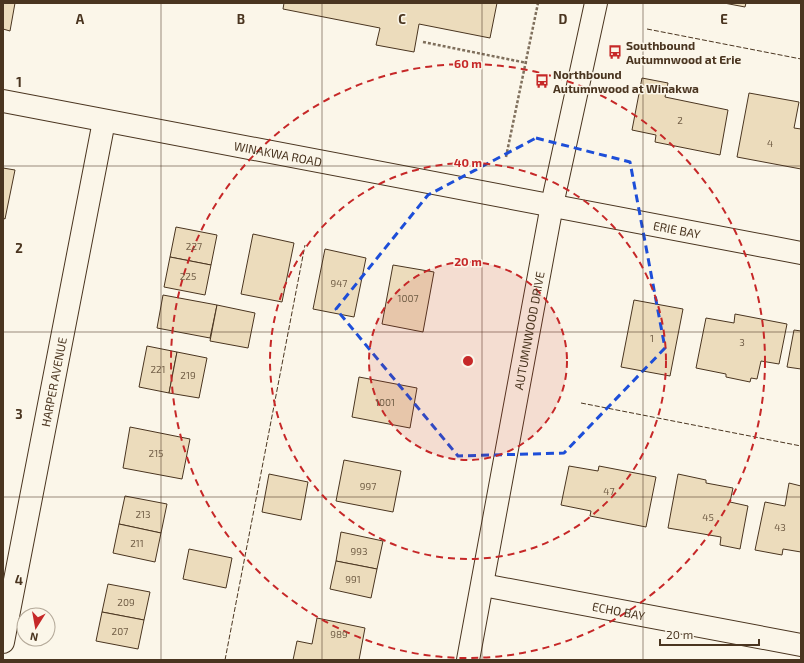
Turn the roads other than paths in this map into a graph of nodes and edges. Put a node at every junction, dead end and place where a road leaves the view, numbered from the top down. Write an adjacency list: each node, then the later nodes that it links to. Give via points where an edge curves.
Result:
1 (596, 3): 4 (street, AUTUMNWOOD DRIVE)
2 (3, 101): 3 (street, WINAKWA ROAD)
3 (104, 121): 4 (street, WINAKWA ROAD); 7 (street, HARPER AVENUE)
4 (552, 205): 5 (street, ERIE BAY); 6 (street, AUTUMNWOOD DRIVE)
5 (801, 253)
6 (483, 585): 8 (street, ECHO BAY); 9 (street, AUTUMNWOOD DRIVE)
7 (3, 642)
8 (801, 645)
9 (468, 660)

